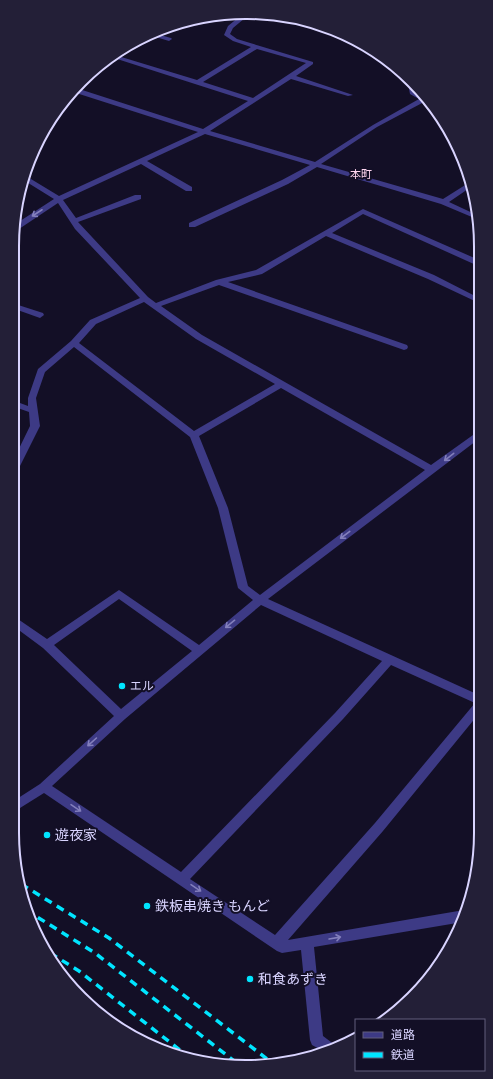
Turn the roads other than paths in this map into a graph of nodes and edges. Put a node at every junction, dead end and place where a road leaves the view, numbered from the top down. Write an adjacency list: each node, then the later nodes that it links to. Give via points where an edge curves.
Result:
1 (240, 19): 4 (street, via 230,27 227,35)
2 (159, 36): 3 (street)
3 (169, 39)
4 (257, 46): 6 (street, via 311,63); 7 (street)
5 (119, 58): 7 (street)
6 (290, 76): 10 (street); 12 (street)
7 (197, 83): 12 (street)
8 (412, 91): 11 (street)
9 (79, 92): 14 (street)
10 (350, 95)
11 (420, 99)
12 (252, 100): 14 (street)
13 (422, 100): 16 (street)
14 (204, 132): 15 (street); 16 (street)
15 (142, 161): 19 (street); 21 (street)
16 (314, 165): 22 (street); 26 (street)
17 (29, 180): 21 (street)
18 (466, 187): 22 (street)
19 (189, 189)
20 (138, 197): 24 (street)
21 (59, 199): 24 (street); 25 (street, one-way to 25)
22 (444, 202): 23 (street)
23 (472, 215)
24 (74, 221): 31 (street)
25 (20, 224)
26 (192, 225)
27 (326, 233): 28 (street, via 363,211); 29 (street, via 259,272); 30 (street, via 431,277)
28 (474, 262)
29 (219, 282): 32 (street); 36 (street)
30 (474, 298)
31 (145, 299): 32 (street); 35 (street, via 93,322)
32 (154, 306): 37 (street, via 199,337)
33 (19, 307): 34 (street)
34 (40, 315)
35 (74, 343): 39 (street, via 41,371 32,398); 40 (street)
36 (404, 347)
37 (281, 384): 40 (street); 43 (street)
38 (19, 406): 39 (street)
39 (34, 411): 42 (street, via 35,426)
40 (194, 435): 44 (street, via 223,508 243,588)
41 (474, 438): 43 (street, one-way to 43)
42 (19, 458)
43 (432, 470): 44 (street, one-way to 44)
44 (260, 600): 47 (street, one-way to 47); 48 (street)
45 (19, 627): 46 (street)
46 (47, 645): 47 (street, via 119,594); 51 (street)
47 (199, 650): 51 (street)
48 (390, 659): 49 (street); 54 (street, via 339,716)
49 (474, 699)
50 (474, 711): 56 (street, via 379,827)
51 (121, 716): 52 (street, one-way to 52)
52 (44, 787): 53 (street); 54 (street, one-way to 54)
53 (19, 803)
54 (182, 879): 56 (street, one-way to 56)
55 (458, 917): 57 (street, one-way to 55)
56 (277, 943): 57 (street, via 282,947)
57 (307, 943): 58 (street, via 317,1040)
58 (326, 1046)

